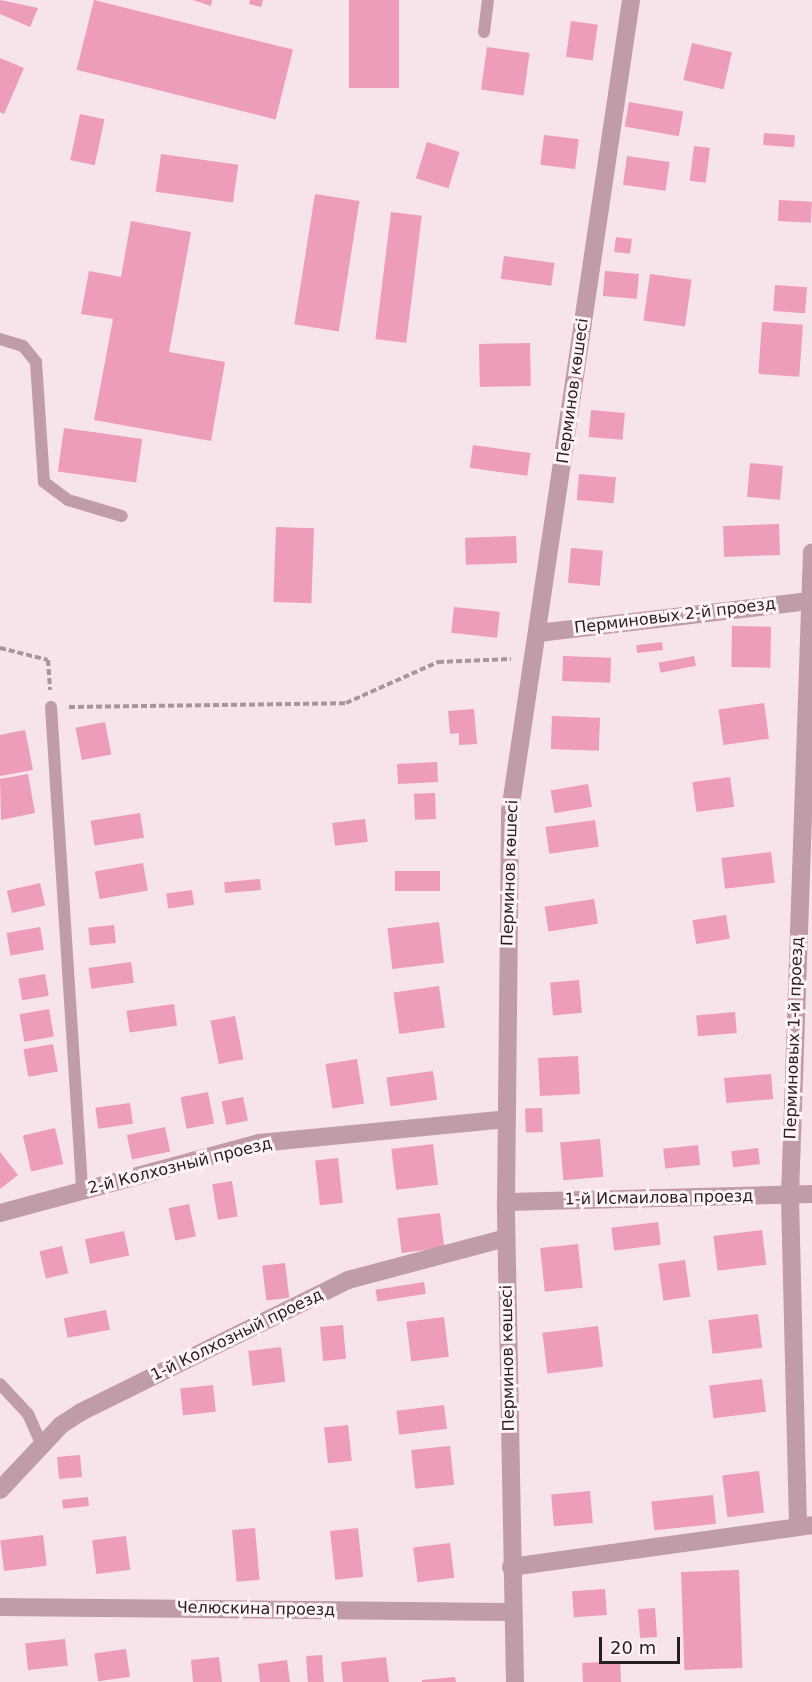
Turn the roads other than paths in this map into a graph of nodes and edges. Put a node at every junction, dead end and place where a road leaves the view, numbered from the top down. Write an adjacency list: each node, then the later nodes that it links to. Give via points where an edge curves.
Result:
1 (488, 0): 3 (lane)
2 (631, 0): 8 (street, Перминов көшесі)
3 (484, 32)
4 (0, 339): 5 (lane, via 23,346 36,362 44,482 68,500)
5 (122, 516)
6 (812, 552): 7 (street, Перминовых 1-й проезд)
7 (809, 601): 8 (street, Перминовых 2-й проезд); 13 (street, Перминовых 1-й проезд)
8 (538, 633): 10 (street, Перминов көшесі, via 531,658 510,812)
9 (51, 707): 11 (lane)
10 (507, 1119): 11 (street, 2-й Колхозный проезд, via 259,1143); 14 (street, Перминов көшесі)
11 (82, 1191): 15 (street, 2-й Колхозный проезд)
12 (812, 1194): 13 (street, 1-й Исмаилова проезд)
13 (790, 1195): 14 (street, 1-й Исмаилова проезд); 20 (street, Перминовых 1-й проезд)
14 (506, 1202): 16 (street, Перминов көшесі)
15 (0, 1213)
16 (506, 1238): 18 (street, 1-й Колхозный проезд, via 348,1280 81,1412); 21 (street, Перминов көшесі)
17 (0, 1384): 18 (lane, via 28,1414)
18 (42, 1445): 19 (street, 1-й Колхозный проезд)
19 (0, 1490)
20 (805, 1525): 21 (street)
21 (511, 1567): 23 (street, Перминов көшесі)
22 (0, 1607): 23 (street, Челюскина проезд)
23 (512, 1612): 24 (street, Перминов көшесі)
24 (515, 1682)

